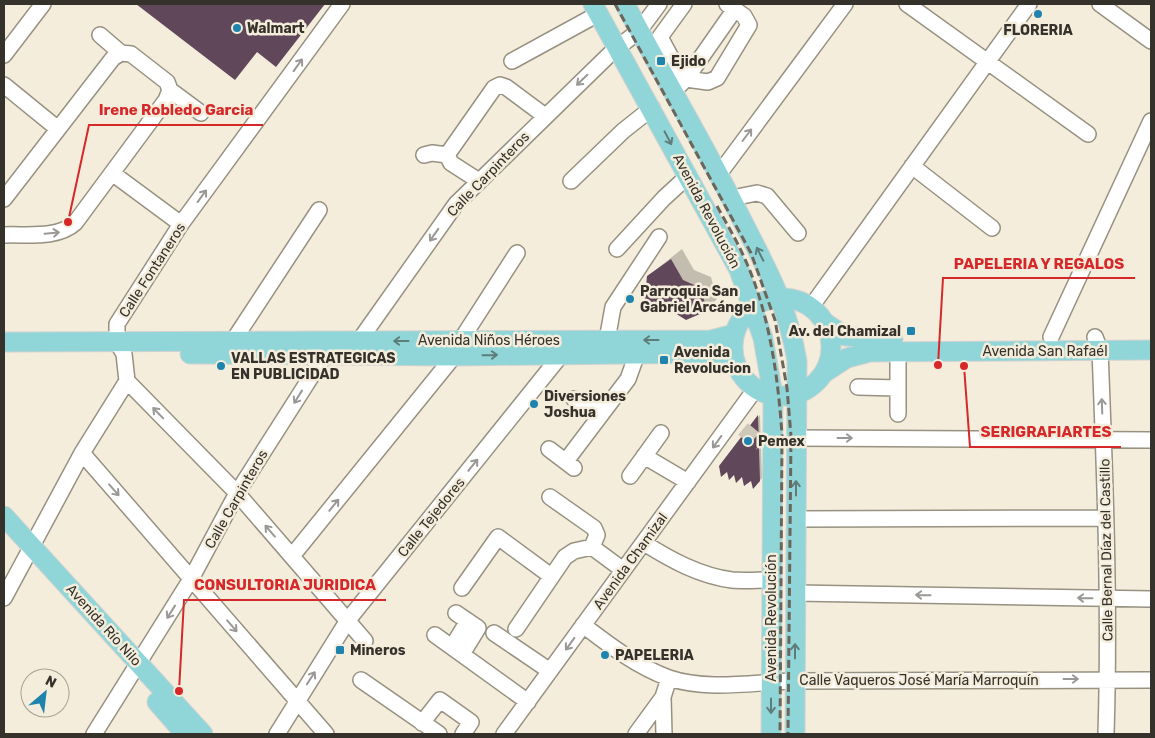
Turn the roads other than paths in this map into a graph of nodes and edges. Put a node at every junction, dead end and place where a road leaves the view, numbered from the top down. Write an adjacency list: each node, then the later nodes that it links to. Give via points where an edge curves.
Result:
1 (43, 4): 17 (street)
2 (342, 4): 42 (street, Calle Fontaneros, one-way to 2)
3 (625, 4): 12 (main road, Avenida Revolución)
4 (659, 4): 12 (street, Calle Carpinteros)
5 (684, 4): 20 (street, via 660,37)
6 (845, 4): 35 (street, one-way to 6)
7 (907, 4): 19 (street)
8 (1029, 4): 19 (street)
9 (1100, 4): 14 (street)
10 (731, 6): 20 (street); 20 (street, via 749,24 717,78 708,82)
11 (595, 9): 15 (main road, Avenida Revolución); 18 (street)
12 (639, 31): 15 (street, Calle Carpinteros); 23 (main road, Avenida Revolución)
13 (100, 36): 16 (street)
14 (1151, 41)
15 (618, 46): 24 (main road, Avenida Revolución); 26 (street, Calle Carpinteros, one-way to 26)
16 (121, 53): 22 (street, via 130,54 167,82); 28 (street, via 113,58)
17 (4, 55)
18 (512, 61)
19 (986, 61): 29 (street); 33 (street)
20 (686, 79): 23 (street)
21 (4, 85): 28 (street)
22 (170, 90): 25 (street); 34 (street, via 166,100)
23 (672, 92): 35 (main road, Avenida Revolución)
24 (652, 108): 36 (main road, Avenida Revolución, one-way to 36); 38 (street)
25 (201, 113)
26 (544, 116): 32 (street, via 500,85 494,88); 37 (street, Calle Carpinteros)
27 (1151, 122): 30 (street)
28 (58, 129): 40 (street)
29 (1088, 134)
30 (1147, 144): 54 (street)
31 (424, 155): 32 (street)
32 (447, 155): 37 (street, via 451,163)
33 (912, 166): 43 (street); 50 (street)
34 (112, 172): 42 (street); 45 (street, one-way to 34, via 68,230)
35 (719, 174): 39 (main road, Avenida Revolución)
36 (688, 176): 47 (street); 51 (main road, Avenida Revolución, via 739,270)
37 (479, 181): 58 (street, Calle Carpinteros, one-way to 58, via 456,204)
38 (571, 181)
39 (732, 198): 44 (street, via 757,193 767,196); 49 (main road, Avenida Revolución, one-way to 39)
40 (4, 200)
41 (319, 210): 57 (street)
42 (181, 224): 61 (street, Calle Fontaneros, via 117,324)
43 (992, 228)
44 (798, 233)
45 (4, 235)
46 (659, 237): 56 (street, via 613,307)
47 (617, 249)
48 (517, 253): 63 (street)
49 (782, 298): 50 (main road); 51 (main road, via 761,302); 75 (main road, Avenida Revolución, via 797,361)
50 (810, 306): 52 (main road)
51 (752, 308): 53 (main road, via 741,319); 74 (main road, Avenida Revolución, via 766,353)
52 (824, 322): 54 (main road, Avenida San Rafaél, via 845,336 869,339); 70 (main road, via 831,342 831,354)
53 (734, 334): 56 (main road, Avenida Niños Héroes, one-way to 56, via 711,340); 69 (main road)
54 (1051, 337): 60 (main road, Avenida San Rafaél)
55 (1151, 337): 60 (main road, Avenida San Rafaél)
56 (607, 340): 63 (main road, Avenida Niños Héroes)
57 (233, 341): 61 (main road, Avenida Niños Héroes); 62 (main road, Avenida Niños Héroes)
58 (360, 341): 62 (main road, Avenida Niños Héroes); 63 (main road, Avenida Niños Héroes, one-way to 58)
59 (4, 342): 61 (main road, Avenida Niños Héroes)
60 (1098, 344): 64 (main road, Avenida San Rafaél); 66 (main road, Avenida San Rafaél); 81 (street, Calle Bernal Díaz del Castillo, one-way to 60)
61 (120, 348): 62 (main road, Avenida Niños Héroes); 65 (main road, Avenida Niños Héroes); 71 (street, Calle Fontaneros)
62 (329, 348): 63 (main road, Avenida Niños Héroes); 88 (street, Calle Carpinteros, one-way to 88)
63 (458, 348): 68 (main road, Avenida Niños Héroes, one-way to 68); 97 (street, one-way to 63)
64 (1151, 350)
65 (4, 352)
66 (898, 352): 70 (main road, Avenida San Rafaél, via 858,354); 73 (street)
67 (637, 354): 68 (main road, Avenida Niños Héroes); 69 (main road, Avenida Niños Héroes, via 714,353); 77 (street, via 628,380)
68 (561, 355): 109 (street, Calle Tejedores, one-way to 68)
69 (734, 358): 74 (main road, via 741,374)
70 (824, 373): 75 (main road, Avenida San Rafaél, via 810,387)
71 (127, 381): 84 (street); 88 (street, one-way to 71)
72 (858, 387): 73 (street)
73 (898, 388): 78 (street)
74 (764, 391): 75 (main road); 87 (street, Avenida Chamizal, one-way to 87); 102 (main road, Avenida Revolución)
75 (796, 393): 80 (main road, Avenida Revolución)
76 (574, 399): 77 (street)
77 (604, 411): 83 (street, via 570,465)
78 (898, 414)
79 (661, 433): 85 (street)
80 (796, 438): 81 (street, one-way to 81); 92 (main road, Avenida Revolución, one-way to 80)
81 (1104, 440): 82 (street); 91 (street, Calle Bernal Díaz del Castillo)
82 (1151, 440)
83 (548, 449)
84 (82, 453): 96 (street); 100 (street, one-way to 100)
85 (644, 456): 86 (street); 87 (street)
86 (630, 476)
87 (688, 482): 94 (street, Avenida Chamizal)
88 (237, 493): 97 (street, one-way to 88); 100 (street, Calle Carpinteros)
89 (550, 497): 95 (street, via 594,528 597,535)
90 (4, 516): 96 (main road, Avenida Río Nilo)
91 (1106, 518): 92 (street); 106 (street, Calle Bernal Díaz del Castillo)
92 (796, 519): 104 (main road, Avenida Revolución)
93 (4, 532): 96 (main road, Avenida Río Nilo)
94 (644, 543): 98 (street, Avenida Chamizal); 102 (street, via 703,574 732,580)
95 (592, 547): 98 (street); 99 (street, via 569,553)
96 (28, 551): 101 (street); 116 (main road, Avenida Río Nilo)
97 (292, 556): 109 (street)
98 (623, 570): 110 (street, Avenida Chamizal)
99 (551, 576): 103 (street, via 498,537); 111 (street)
100 (191, 579): 116 (street, Calle Carpinteros, one-way to 116); 125 (street, one-way to 125)
101 (8, 580): 105 (street)
102 (771, 580): 123 (main road, Avenida Revolución)
103 (462, 588)
104 (795, 593): 106 (street, one-way to 104); 122 (main road, Avenida Revolución, one-way to 104)
105 (4, 598)
106 (1108, 598): 107 (street); 119 (street, Calle Bernal Díaz del Castillo)
107 (1151, 599)
108 (462, 617): 115 (street, via 478,628)
109 (348, 620): 114 (street); 125 (street, Calle Tejedores, one-way to 109)
110 (583, 625): 117 (street, Avenida Chamizal, one-way to 117); 118 (street, Calle Vaqueros José María Marroquín, via 610,645)
111 (516, 629)
112 (494, 633): 117 (street)
113 (435, 635): 115 (street)
114 (365, 641)
115 (457, 651): 126 (street)
116 (135, 669): 128 (street, Calle Carpinteros); 129 (main road, Avenida Río Nilo); 130 (main road, Avenida Río Nilo)
117 (550, 671): 126 (street, Avenida Chamizal)
118 (669, 678): 123 (street, Calle Vaqueros José María Marroquín, via 736,685); 124 (street)
119 (1108, 679): 121 (street, Calle Vaqueros José María Marroquín); 122 (street, Calle Vaqueros José María Marroquín, one-way to 119); 140 (street, Calle Bernal Díaz del Castillo)
120 (361, 680): 127 (street)
121 (1151, 680)
122 (795, 681): 123 (street, Calle Vaqueros José María Marroquín); 139 (main road, Avenida Revolución)
123 (771, 682): 138 (main road, Avenida Revolución, one-way to 138)
124 (663, 697): 136 (street); 137 (street)
125 (297, 700): 131 (street, Calle Tejedores); 132 (street)
126 (528, 702): 135 (street, Avenida Chamizal)
127 (422, 723): 133 (street); 134 (street, via 440,700 471,722)
128 (94, 734)
129 (185, 734)
130 (203, 734)
131 (277, 734)
132 (326, 734)
133 (439, 734)
134 (463, 734)
135 (504, 734)
136 (636, 734)
137 (664, 734)
138 (771, 734)
139 (794, 734)
140 (1106, 734)

